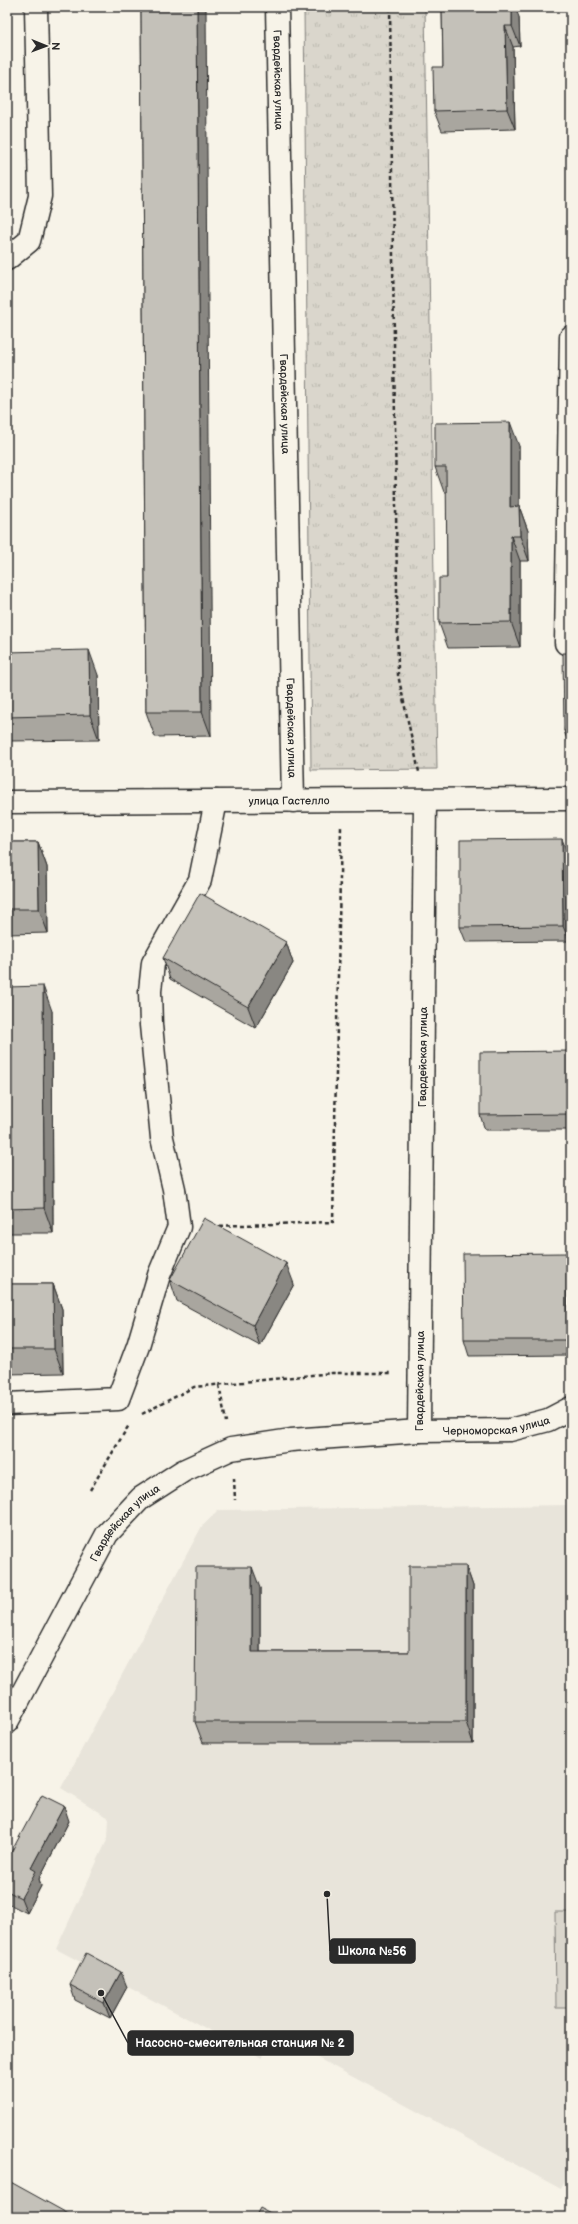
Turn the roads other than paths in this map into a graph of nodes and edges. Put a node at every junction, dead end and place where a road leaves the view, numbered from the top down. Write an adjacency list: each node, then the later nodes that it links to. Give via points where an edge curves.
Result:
1 (36, 7): 3 (street, via 40,196 29,241)
2 (277, 7): 9 (street, Гвардейская улица)
3 (7, 259)
4 (571, 337): 5 (street, via 566,643)
5 (571, 644)
6 (425, 800): 7 (street, улица Гастелло); 9 (street, улица Гастелло); 13 (street, Гвардейская улица)
7 (571, 800)
8 (216, 801): 9 (street, улица Гастелло); 10 (street, улица Гастелло); 11 (street, via 200,880 153,963 150,991 162,1138 174,1189 179,1227 159,1275 138,1346 118,1399)
9 (293, 801)
10 (7, 802)
11 (7, 1404)
12 (571, 1408): 13 (street, Черноморская улица, via 548,1420 510,1430)
13 (420, 1431): 14 (street, Гвардейская улица, via 291,1440 231,1449 183,1471 141,1498 107,1534)
14 (7, 1722)

